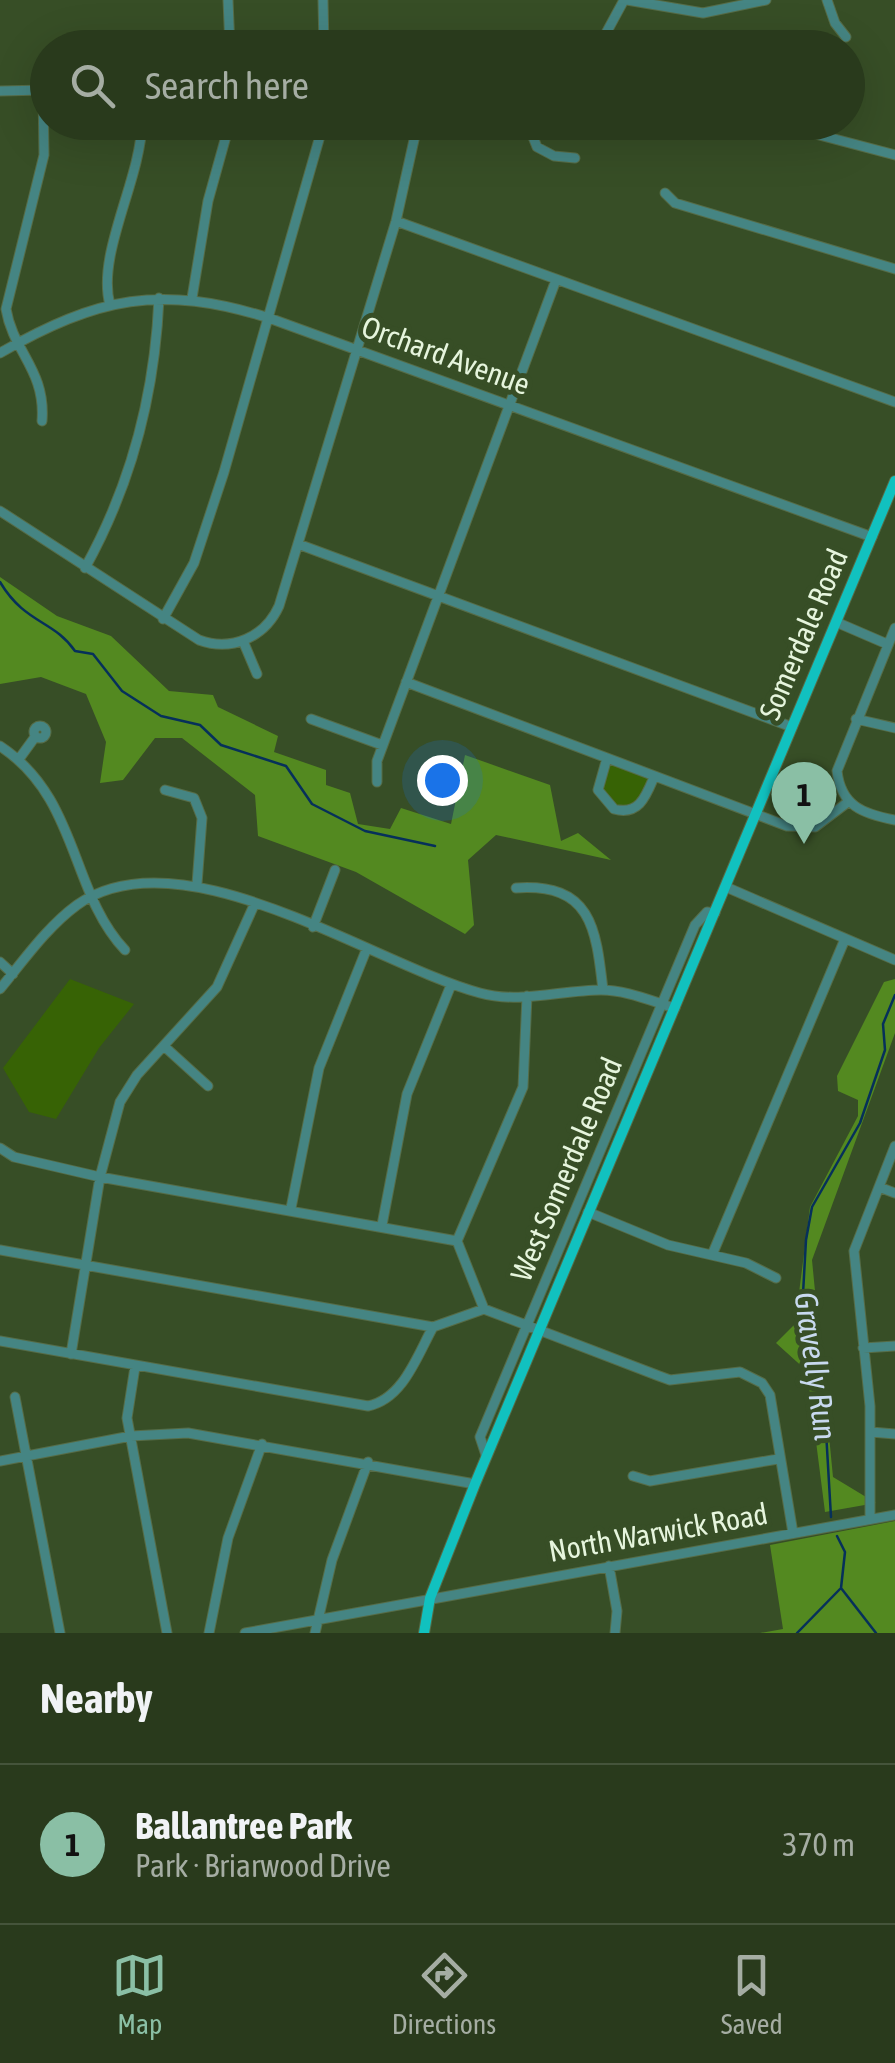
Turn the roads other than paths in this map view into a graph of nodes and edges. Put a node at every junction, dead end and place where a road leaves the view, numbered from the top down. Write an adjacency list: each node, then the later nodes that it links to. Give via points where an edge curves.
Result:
1 (228, 0): 6 (street)
2 (323, 0): 7 (street)
3 (626, 0): 4 (street, via 703,13); 8 (street)
4 (766, 0)
5 (827, 0): 9 (street)
6 (229, 30)
7 (324, 30)
8 (608, 30)
9 (840, 30)
10 (30, 91): 11 (street)
11 (0, 92)
12 (44, 140): 29 (street, via 6,309)
13 (140, 140): 27 (street, via 112,255)
14 (225, 140): 26 (street)
15 (319, 140): 28 (street)
16 (414, 140): 22 (street)
17 (535, 140): 20 (street, via 554,156)
18 (838, 140): 19 (street)
19 (895, 155)
20 (575, 158)
21 (666, 193): 23 (street, via 675,204)
22 (396, 222): 24 (street); 30 (street)
23 (895, 269)
24 (556, 280): 32 (street); 33 (street)
25 (159, 298): 26 (street, Orchard Avenue); 27 (street, Orchard Avenue); 39 (street, via 156,367 141,422 120,495)
26 (192, 298): 28 (street, Orchard Avenue)
27 (110, 305): 29 (street, Orchard Avenue)
28 (270, 318): 30 (street, Orchard Avenue); 41 (street, via 194,562)
29 (21, 341): 31 (street, Orchard Avenue); 34 (street, via 40,382)
30 (357, 350): 33 (street, Orchard Avenue); 38 (street)
31 (0, 353)
32 (895, 402)
33 (508, 405): 37 (street, Orchard Avenue); 40 (street)
34 (42, 420)
35 (895, 481): 37 (main road, Somerdale Road)
36 (0, 510): 39 (street)
37 (872, 537): 42 (main road, Somerdale Road)
38 (298, 544): 40 (street); 44 (street, via 275,616)
39 (85, 568): 41 (street)
40 (438, 596): 47 (street); 50 (street)
41 (163, 618): 44 (street, via 208,644)
42 (836, 622): 45 (street); 50 (main road, Somerdale Road)
43 (895, 628): 45 (street)
44 (243, 641): 46 (street)
45 (887, 644): 49 (street)
46 (257, 674)
47 (406, 682): 53 (street); 56 (street)
48 (312, 719): 53 (street)
49 (856, 719): 51 (street); 60 (street, via 837,770)
50 (792, 727): 61 (main road, Somerdale Road)
51 (895, 728)
52 (36, 737): 55 (street)
53 (382, 745): 58 (street)
54 (0, 746): 55 (street)
55 (19, 758): 68 (street, via 46,791)
56 (606, 758): 57 (street); 57 (street, via 598,790 614,808 638,805)
57 (654, 776): 61 (street)
58 (377, 782)
59 (165, 790): 65 (street, via 194,798 200,809)
60 (848, 802): 61 (street, via 804,830); 62 (street)
61 (754, 815): 63 (main road, Somerdale Road)
62 (895, 820)
63 (734, 862): 66 (main road, West Somerdale Road)
64 (334, 870): 70 (street)
65 (197, 884): 68 (street, via 173,881); 69 (street)
66 (726, 887): 71 (street); 81 (main road, West Somerdale Road)
67 (516, 888): 79 (street, via 558,891 585,910)
68 (94, 895): 73 (street); 76 (street, via 50,930)
69 (255, 904): 70 (street); 82 (street, via 217,987)
70 (313, 926): 72 (street)
71 (845, 939): 74 (street); 94 (street)
72 (367, 948): 77 (street); 89 (street, via 319,1068)
73 (125, 950)
74 (895, 960)
75 (0, 962): 76 (street)
76 (13, 974): 78 (street)
77 (451, 985): 80 (street, via 486,996); 91 (street, via 408,1094)
78 (0, 988)
79 (604, 990): 80 (street); 81 (street)
80 (526, 996): 92 (street, via 523,1087)
81 (669, 1006): 90 (main road, West Somerdale Road); 98 (street, West Somerdale Road)
82 (165, 1047): 83 (street); 86 (street, via 120,1102)
83 (208, 1086)
84 (895, 1146): 87 (street)
85 (0, 1148): 86 (street)
86 (100, 1177): 89 (street); 95 (street)
87 (879, 1188): 88 (street); 103 (street, via 854,1251)
88 (895, 1193)
89 (291, 1208): 91 (street)
90 (588, 1212): 94 (street, via 668,1246); 100 (main road, West Somerdale Road)
91 (382, 1225): 92 (street)
92 (457, 1241): 97 (street)
93 (0, 1250): 95 (street)
94 (712, 1256): 96 (street)
95 (85, 1265): 99 (street); 104 (street)
96 (776, 1278)
97 (484, 1309): 98 (street); 99 (street)
98 (528, 1326): 100 (street); 111 (street, West Somerdale Road, via 480,1437)
99 (433, 1327): 105 (street, via 400,1386 368,1406)
100 (540, 1331): 111 (main road, West Somerdale Road); 113 (street, via 670,1380 725,1371 753,1376 770,1396)
101 (0, 1341): 104 (street)
102 (895, 1346): 103 (street)
103 (863, 1348): 107 (street)
104 (70, 1354): 105 (street)
105 (135, 1368): 109 (street, via 127,1404)
106 (15, 1397): 112 (street)
107 (871, 1432): 108 (street); 119 (street)
108 (895, 1434)
109 (131, 1436): 110 (street, via 199,1433); 112 (street); 125 (street)
110 (262, 1444): 115 (street); 126 (street, via 228,1538)
111 (486, 1455): 117 (main road, West Somerdale Road)
112 (26, 1456): 114 (street); 124 (street)
113 (778, 1459): 116 (street, via 650,1481); 120 (street)
114 (0, 1461)
115 (368, 1462): 117 (street); 123 (street)
116 (634, 1476)
117 (474, 1484): 122 (main road, West Somerdale Road)
118 (895, 1515): 119 (street, North Warwick Road)
119 (870, 1519): 120 (street, North Warwick Road)
120 (793, 1533): 121 (street, North Warwick Road)
121 (609, 1566): 122 (street, North Warwick Road); 130 (street)
122 (430, 1598): 123 (street, North Warwick Road); 129 (main road, West Somerdale Road)
123 (318, 1620): 127 (street, North Warwick Road); 128 (street)
124 (60, 1633)
125 (167, 1633)
126 (209, 1633)
127 (245, 1633)
128 (316, 1633)
129 (424, 1633)
130 (614, 1633)

